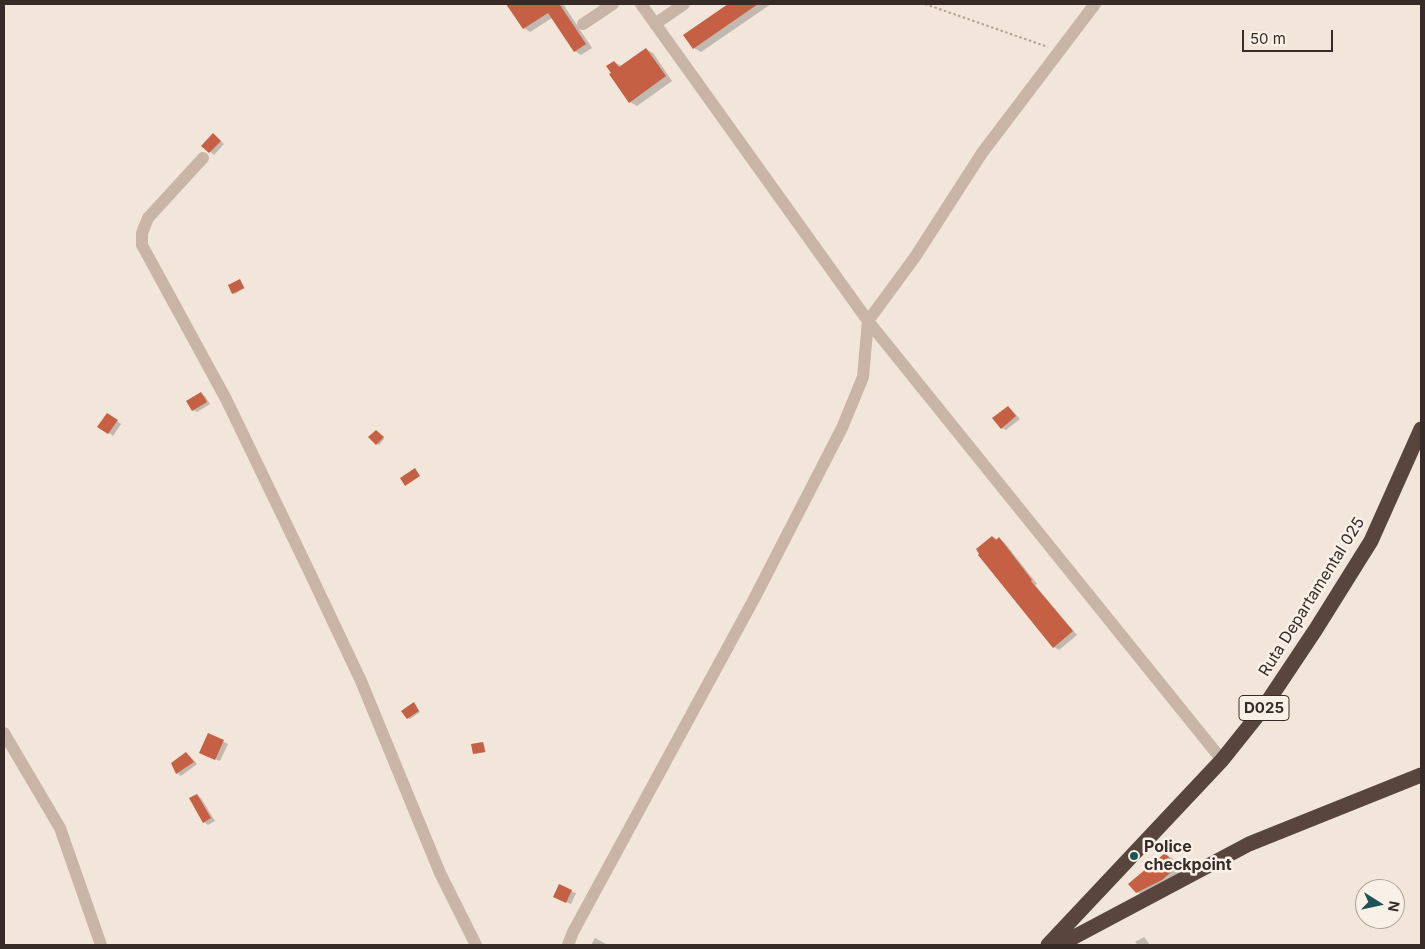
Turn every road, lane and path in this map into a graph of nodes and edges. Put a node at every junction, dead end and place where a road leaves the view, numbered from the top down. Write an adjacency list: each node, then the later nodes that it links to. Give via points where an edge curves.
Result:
1 (613, 4): 6 (street)
2 (641, 4): 7 (street)
3 (684, 4): 7 (street)
4 (925, 4): 8 (path)
5 (1095, 4): 8 (street)
6 (583, 24)
7 (655, 24): 10 (street)
8 (1059, 51): 10 (street, via 982,153 915,257)
9 (203, 158): 16 (street, via 148,218 142,233 142,245 226,399 361,681 440,873)
10 (868, 321): 13 (street); 17 (street, via 863,377 838,437)
11 (1421, 429): 13 (highway, Ruta Departamental 025 / D025, via 1366,549 1262,710)
12 (4, 733): 15 (street, via 60,828)
13 (1222, 760): 18 (highway, Ruta Departamental 025 / D025)
14 (1421, 776): 19 (highway, via 1250,844)
15 (101, 945)
16 (476, 945)
17 (568, 945)
18 (1048, 945)
19 (1059, 945)

